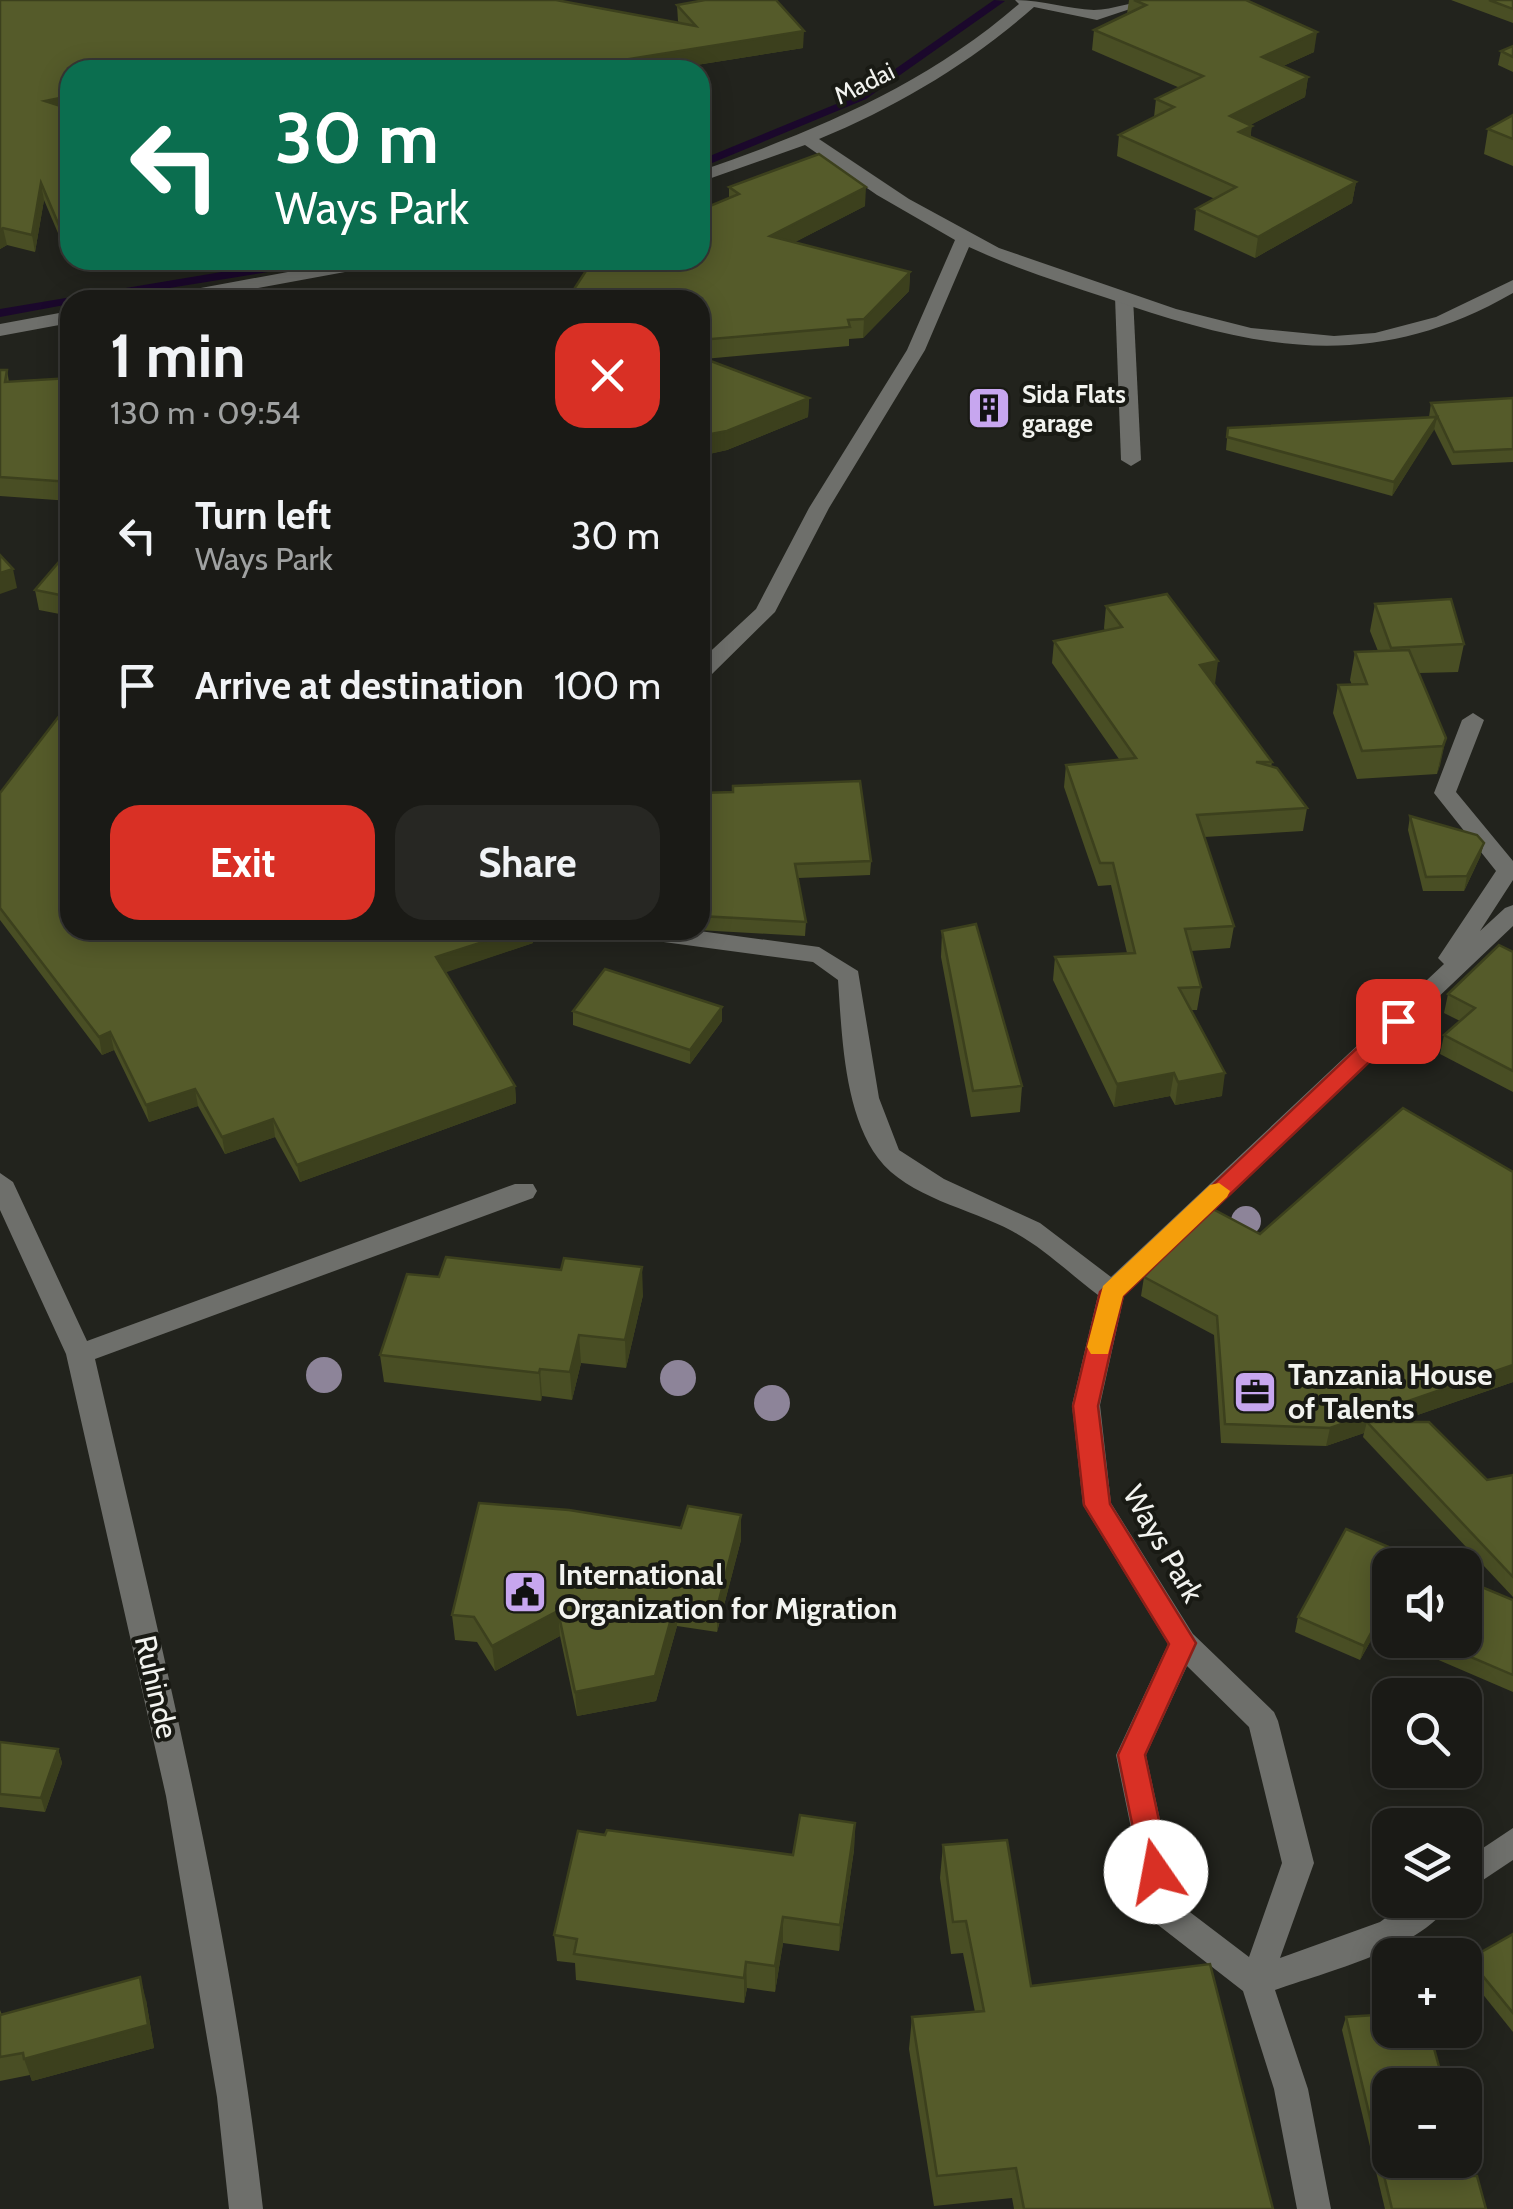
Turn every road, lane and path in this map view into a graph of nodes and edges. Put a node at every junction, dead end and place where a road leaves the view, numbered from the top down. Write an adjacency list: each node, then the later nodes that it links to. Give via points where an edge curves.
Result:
1 (1023, 0): 2 (street)
2 (1031, 0): 3 (street, via 1096,15); 4 (street, Madai, via 930,79)
3 (1150, 0)
4 (808, 139): 5 (street, Madai); 6 (street)
5 (710, 174)
6 (964, 239): 10 (street); 14 (street, via 916,350 819,508 765,612)
7 (329, 270): 9 (street)
8 (1513, 285): 10 (street, via 1414,331 1348,340 1275,338 1206,326)
9 (218, 290)
10 (1124, 298): 13 (street)
11 (60, 319): 12 (street)
12 (0, 330)
13 (1131, 460)
14 (710, 664)
15 (1473, 720): 16 (street, via 1445,793)
16 (1510, 870): 19 (street)
17 (1513, 913): 19 (street)
18 (708, 940): 22 (street, via 818,955 850,977 866,1096 887,1154 1023,1225)
19 (1427, 994): 22 (street)
20 (0, 1182): 23 (street, Ruhinde)
21 (524, 1191): 23 (street)
22 (1112, 1292): 24 (street, Ways Park, via 1086,1406 1097,1505)
23 (80, 1354): 29 (street, Ruhinde, via 181,1796 234,2097)
24 (1183, 1643): 28 (street, Ways Park, via 1262,1721 1298,1863); 28 (street, via 1132,1755 1164,1911)
25 (1513, 1842): 26 (street)
26 (1482, 1865)
27 (1412, 1918): 28 (street, via 1392,1933)
28 (1256, 1982): 30 (street, via 1291,2088)
29 (246, 2209)
30 (1314, 2209)

